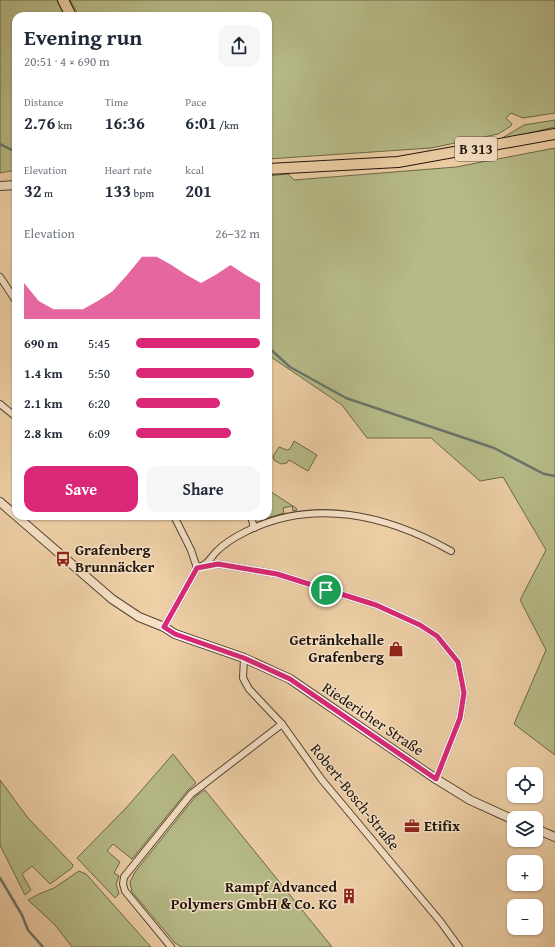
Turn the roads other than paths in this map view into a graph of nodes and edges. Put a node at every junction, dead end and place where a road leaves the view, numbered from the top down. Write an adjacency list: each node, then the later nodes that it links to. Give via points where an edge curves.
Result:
1 (63, 0): 2 (main road)
2 (70, 12)
3 (555, 134): 4 (main road, B 313, via 398,162)
4 (272, 169)
5 (12, 185): 6 (street)
6 (0, 186)
7 (0, 276): 8 (street)
8 (12, 295)
9 (0, 404): 10 (street)
10 (12, 413)
11 (0, 502): 12 (street, Riedericher Straße)
12 (12, 512)
13 (21, 520): 20 (street, Riedericher Straße, via 112,599 139,617)
14 (176, 520): 19 (street)
15 (252, 520): 16 (street)
16 (254, 528): 17 (street, via 278,519 304,514 319,512 347,515 377,519 408,529); 18 (street, via 217,550)
17 (451, 551)
18 (206, 565): 19 (street); 23 (street, via 218,564 277,574 376,605 420,625 437,636 458,662 464,693 460,718)
19 (197, 568): 20 (street)
20 (164, 627): 21 (street, Riedericher Straße, via 175,634)
21 (244, 658): 22 (street, Robert-Bosch-Straße, via 243,678 249,689); 23 (street, Riedericher Straße, via 290,679)
22 (282, 724): 27 (street, via 191,794 124,877 125,891); 28 (street, Robert-Bosch-Straße, via 322,780)
23 (436, 779): 24 (street, Riedericher Straße, via 470,800)
24 (507, 817)
25 (543, 832): 26 (street)
26 (555, 837)
27 (171, 947)
28 (459, 947)

